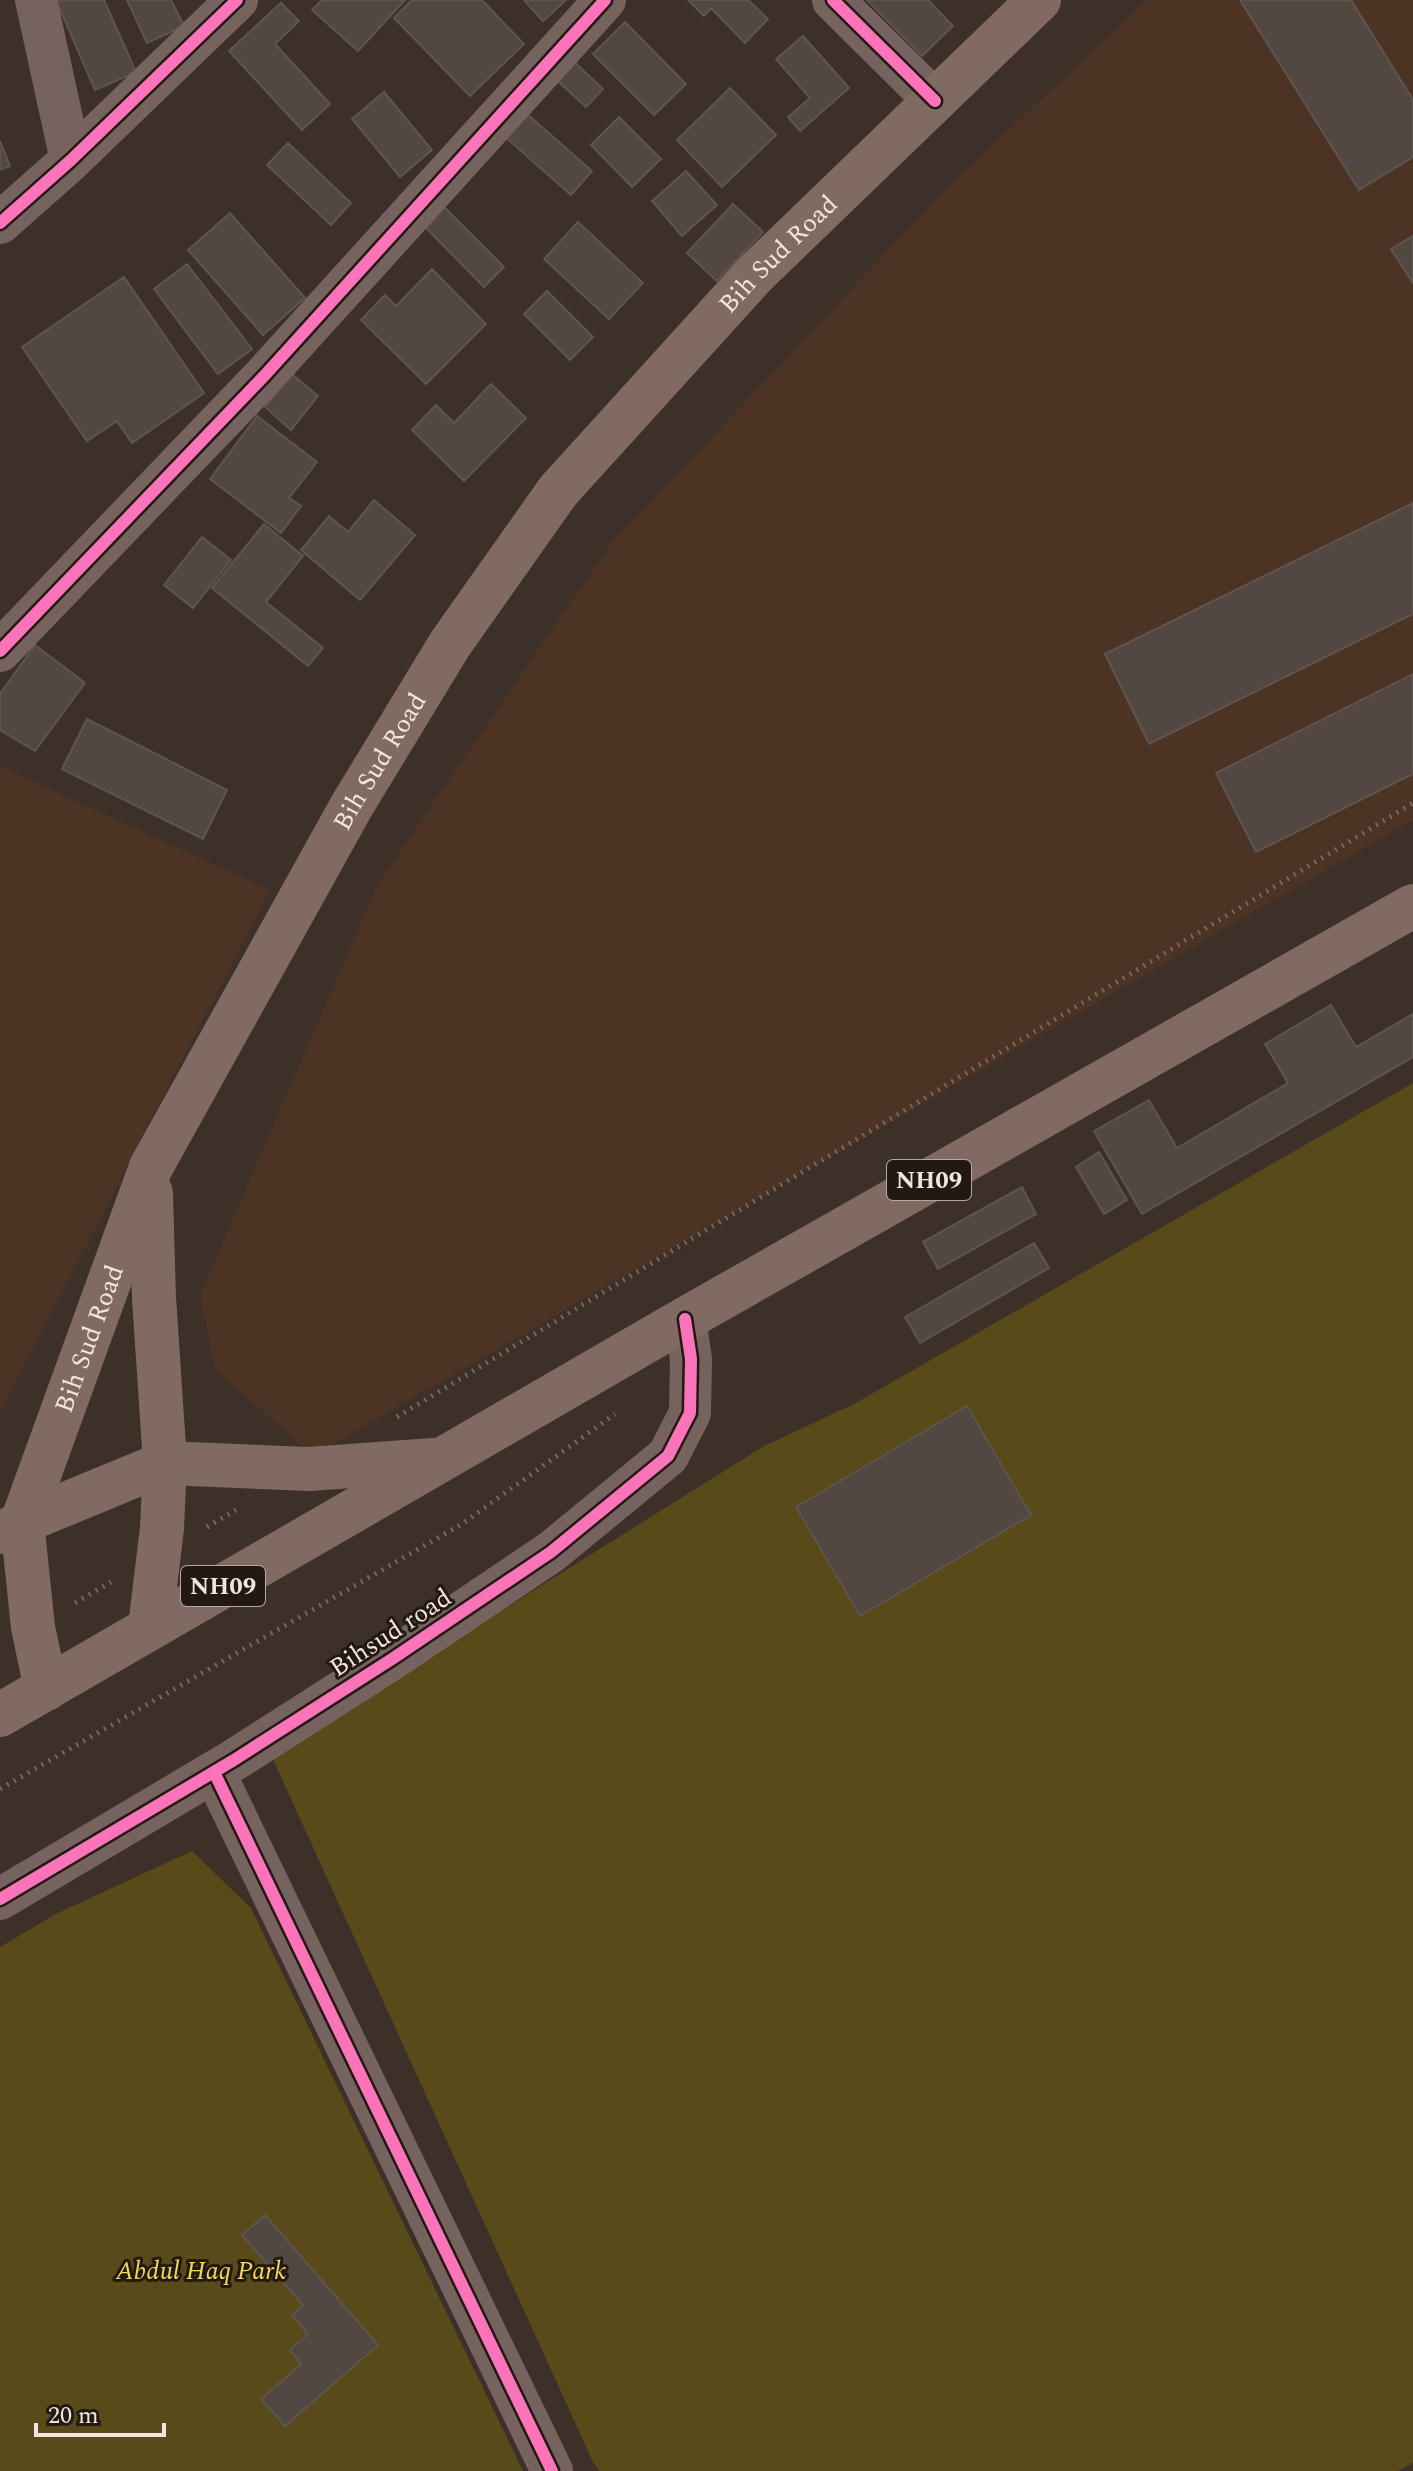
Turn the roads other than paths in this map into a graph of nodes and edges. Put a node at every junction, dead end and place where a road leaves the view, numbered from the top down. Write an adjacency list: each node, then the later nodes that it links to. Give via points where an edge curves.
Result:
1 (36, 0): 7 (street)
2 (237, 0): 7 (street)
3 (605, 0): 9 (street, via 265,375)
4 (833, 0): 6 (street)
5 (1039, 0): 6 (main road, Bih Sud Road)
6 (935, 101): 11 (main road, Bih Sud Road, via 754,275 558,491 425,684)
7 (71, 160): 8 (street)
8 (0, 223)
9 (0, 651)
10 (1413, 906): 12 (main road, NH09)
11 (151, 1167): 14 (main road); 15 (main road, Bih Sud Road)
12 (685, 1319): 13 (main road, NH09); 19 (street, Bihsud road, via 690,1413 668,1456 551,1552)
13 (447, 1458): 14 (main road, NH09, via 309,1469); 16 (main road, NH09)
14 (165, 1463): 15 (main road, NH09); 16 (main road)
15 (11, 1529): 17 (main road, Bih Sud Road)
16 (150, 1627): 17 (main road, NH09)
17 (46, 1689): 18 (main road, NH09)
18 (0, 1715)
19 (214, 1772): 20 (street, Bihsud road); 21 (street)
20 (0, 1899)
21 (552, 2471)

